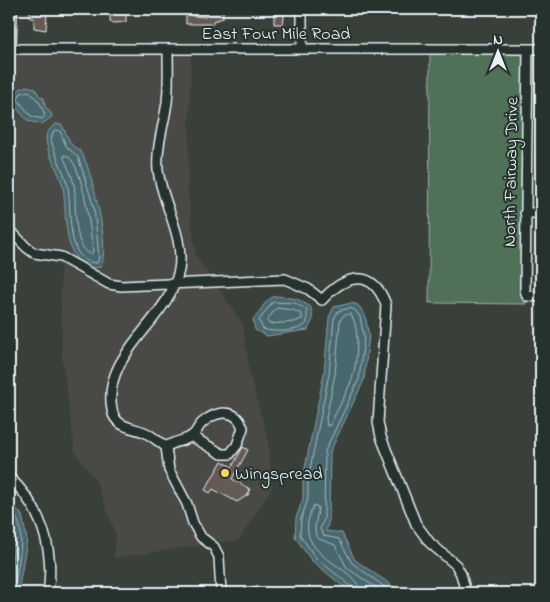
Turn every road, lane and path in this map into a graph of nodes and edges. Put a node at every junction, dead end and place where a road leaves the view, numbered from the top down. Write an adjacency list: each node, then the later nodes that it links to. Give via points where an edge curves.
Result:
1 (12, 9): 3 (street)
2 (302, 9): 5 (street)
3 (10, 49): 4 (street, East Four Mile Road)
4 (168, 49): 5 (street, East Four Mile Road); 11 (street, via 167,102 157,158 160,182 179,248)
5 (302, 49): 6 (street, East Four Mile Road)
6 (528, 49): 7 (street, East Four Mile Road); 8 (street, North Fairway Drive)
7 (541, 49)
8 (525, 213): 9 (street); 12 (street, North Fairway Drive, via 525,290 527,296)
9 (541, 213)
10 (9, 229): 11 (street, via 34,253 61,257 109,284)
11 (174, 284): 14 (street, via 164,306 121,360 110,398 116,420 132,430 145,432); 18 (street, via 285,279 308,289 322,300 336,285 349,279 367,280 375,285 386,305 378,422 381,437 416,524 430,543 456,564)
12 (541, 297)
13 (192, 436): 13 (street, via 222,454 230,454 237,446 242,428 238,418 222,412 207,419); 14 (street)
14 (166, 447): 17 (street, via 170,470 193,523 219,557)
15 (9, 477): 16 (street, via 32,504 43,530 50,563)
16 (48, 593)
17 (221, 593)
18 (466, 593)

